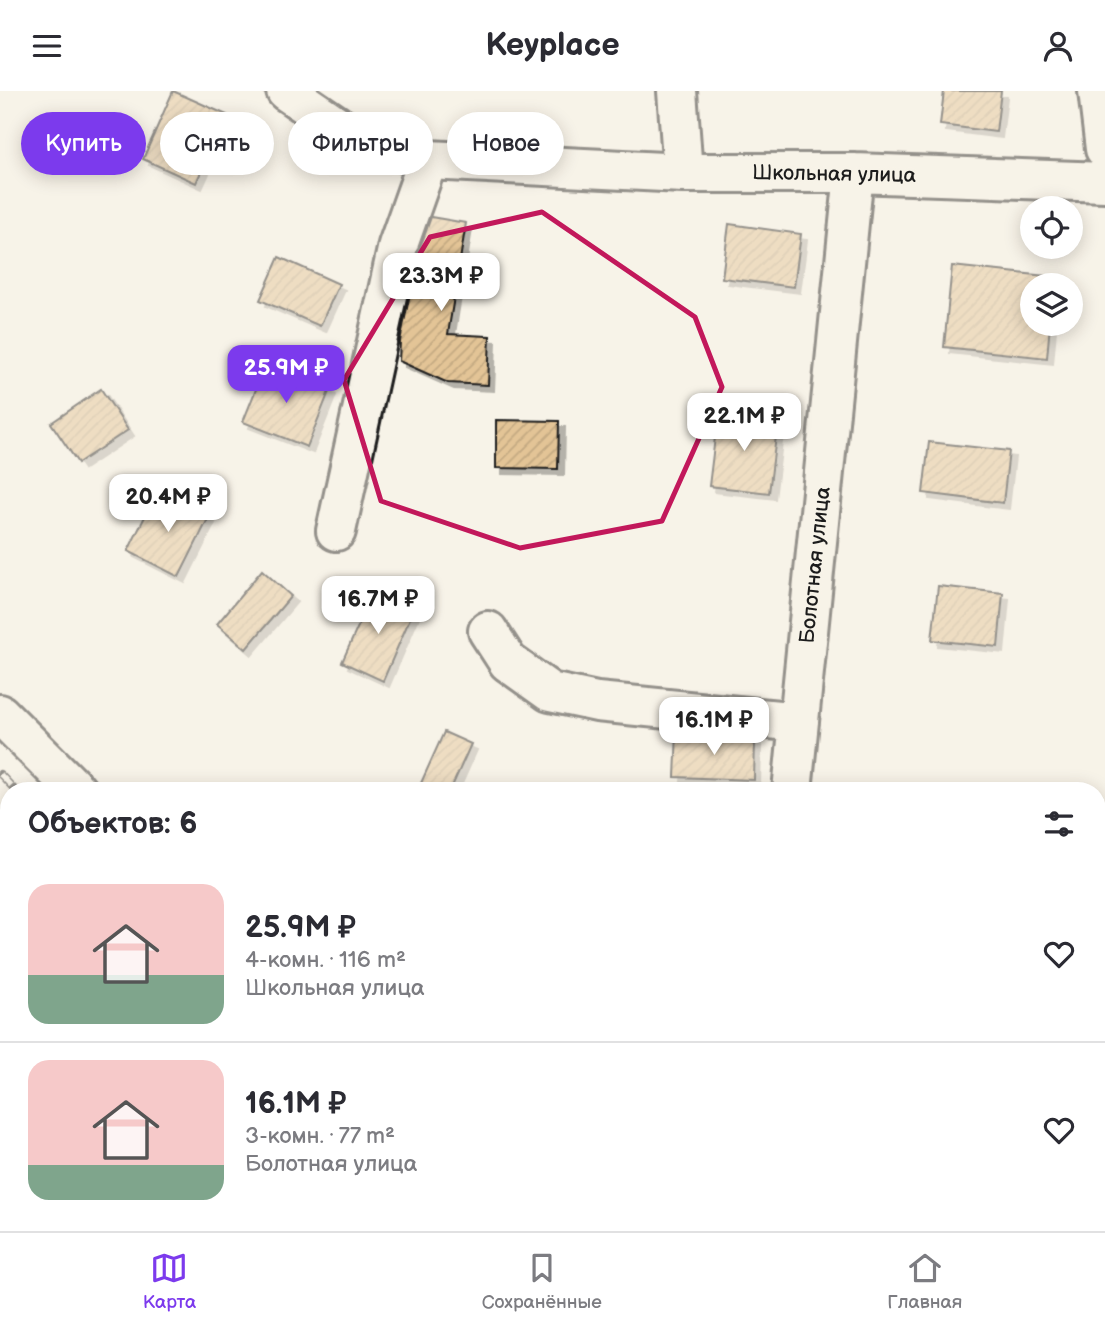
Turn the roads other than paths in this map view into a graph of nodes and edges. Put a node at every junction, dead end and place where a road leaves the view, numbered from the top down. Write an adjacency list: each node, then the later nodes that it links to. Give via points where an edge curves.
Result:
1 (286, 91): 4 (street, Школьная улица)
2 (677, 91): 7 (street)
3 (1098, 91): 5 (street)
4 (317, 112)
5 (1105, 149)
6 (433, 160): 7 (street, Школьная улица)
7 (683, 173): 8 (street, Школьная улица)
8 (854, 173): 10 (street, Школьная улица); 14 (street, Болотная улица)
9 (423, 175): 11 (street, via 398,245)
10 (1105, 182)
11 (336, 531)
12 (488, 631): 14 (street, via 508,662 550,692 597,702)
13 (0, 714): 15 (street)
14 (799, 722): 16 (street, Болотная улица)
15 (68, 782)
16 (793, 782)

